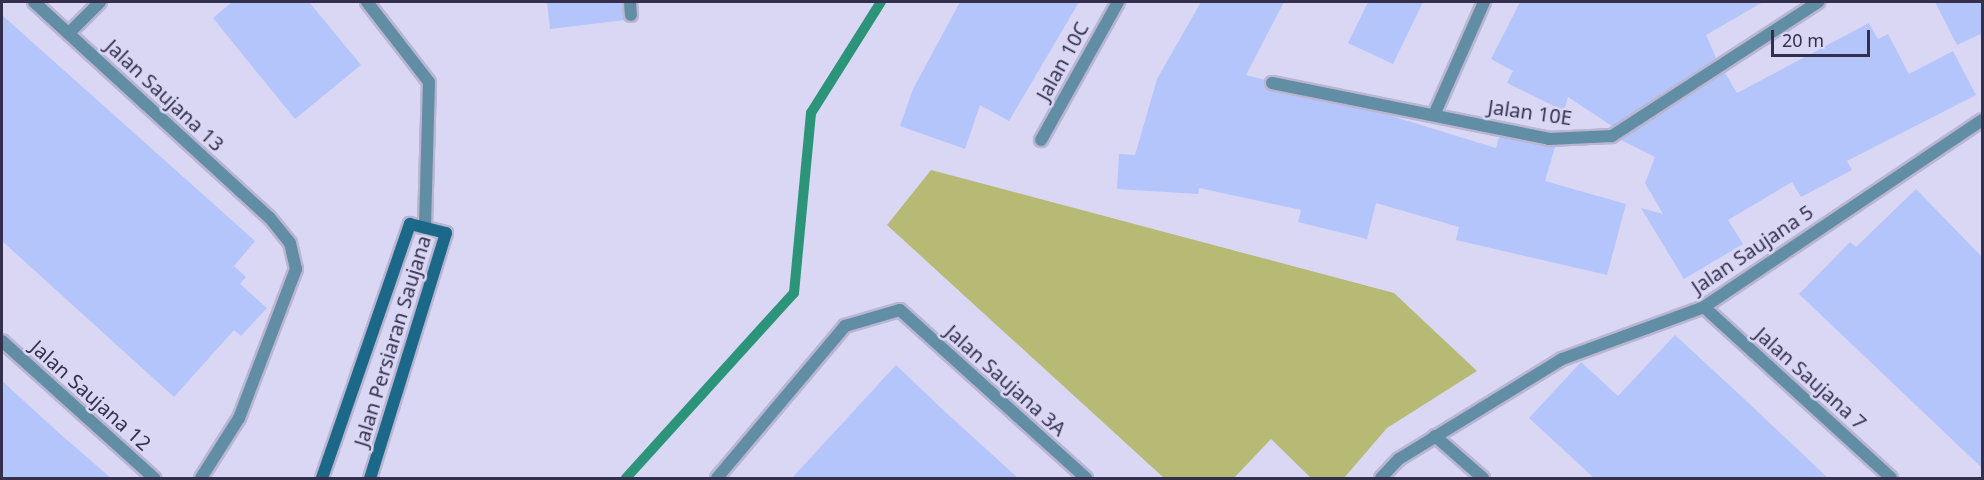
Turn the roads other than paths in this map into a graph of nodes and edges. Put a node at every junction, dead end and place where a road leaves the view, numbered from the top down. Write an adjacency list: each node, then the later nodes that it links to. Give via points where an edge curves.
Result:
1 (34, 2): 9 (street, Jalan Saujana 13)
2 (100, 2): 9 (street)
3 (367, 2): 14 (street, via 429,82)
4 (630, 2): 8 (street)
5 (1118, 2): 13 (street, Jalan 10C)
6 (1484, 2): 11 (street)
7 (1818, 2): 11 (street, Jalan 10E, via 1612,136 1549,139)
8 (631, 15)
9 (69, 33): 19 (street, Jalan Saujana 13, via 269,217 290,243 296,269 239,418)
10 (1272, 83): 11 (street, Jalan 10E)
11 (1434, 115)
12 (1983, 120): 15 (street, Jalan Saujana 5)
13 (1041, 140)
14 (425, 228): 20 (street, Jalan Persiaran Saujana, via 410,224); 21 (street, Jalan Persiaran Saujana, via 446,232)
15 (1704, 307): 17 (street, Jalan Saujana 5, via 1562,359); 26 (street, Jalan Saujana 7)
16 (2, 341): 18 (street, Jalan Saujana 12)
17 (1435, 436): 24 (street, Jalan Saujana 5, via 1399,459); 25 (street)
18 (154, 478)
19 (201, 478)
20 (322, 478)
21 (370, 478)
22 (717, 478): 23 (street, Jalan Saujana 3A, via 845,326 900,310)
23 (1086, 478)
24 (1381, 478)
25 (1483, 478)
26 (1891, 478)

